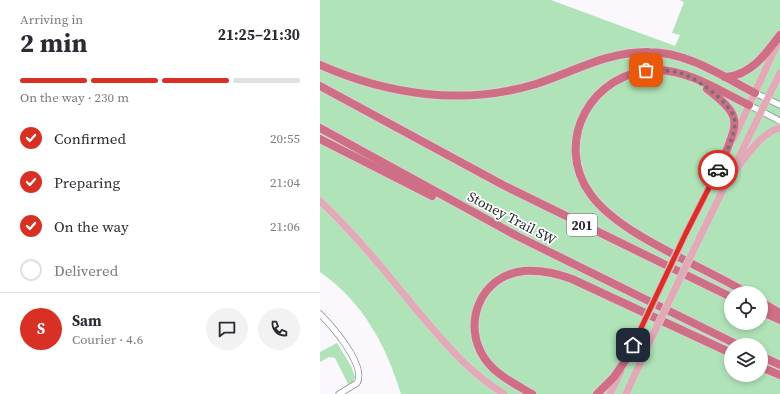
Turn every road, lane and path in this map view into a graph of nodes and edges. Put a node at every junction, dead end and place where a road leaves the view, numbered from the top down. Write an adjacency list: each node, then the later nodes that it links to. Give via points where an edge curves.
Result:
1 (780, 34): 5 (highway, via 748,70 736,77)
2 (780, 38): 8 (main road)
3 (320, 65): 5 (highway, via 378,87 435,95 475,95 517,89 592,62 630,52 666,53)
4 (780, 73): 9 (main road)
5 (724, 77): 8 (highway)
6 (696, 80): 10 (highway); 17 (highway, via 722,101 735,120 735,129); 21 (highway, via 671,71 646,70 622,78 602,90 580,124 575,144 576,165 585,186 600,206 654,243)
7 (320, 86): 22 (highway, Stoney Trail SW / 201, via 503,185)
8 (755, 93): 9 (street); 10 (main road)
9 (767, 99): 11 (street); 12 (main road)
10 (749, 105): 12 (street); 17 (main road)
11 (780, 105)
12 (761, 111): 13 (street); 18 (main road)
13 (780, 121)
14 (320, 128): 20 (highway, Stoney Trail SW)
15 (780, 128): 18 (main road, via 764,136)
16 (320, 139): 20 (highway, via 398,180)
17 (722, 163): 30 (main road, bridge)
18 (728, 181): 40 (main road, bridge)
19 (320, 201): 35 (main road, via 358,240 454,354)
20 (517, 236): 28 (highway, Stoney Trail SW)
21 (734, 286)
22 (724, 294)
23 (768, 306): 24 (highway)
24 (780, 313)
25 (320, 314): 36 (street, via 343,340 360,373 357,383)
26 (768, 314): 27 (highway)
27 (780, 320)
28 (724, 338)
29 (724, 350): 37 (highway, via 572,279 548,272 523,271 507,276 489,288 478,304 474,328 480,350 486,360 504,377)
30 (627, 358): 38 (highway, via 614,377); 39 (main road)
31 (768, 359): 32 (highway)
32 (780, 365)
33 (768, 370): 34 (highway)
34 (780, 375)
35 (501, 393)
36 (339, 394)
37 (532, 394)
38 (597, 394)
39 (610, 394)
40 (626, 394)

